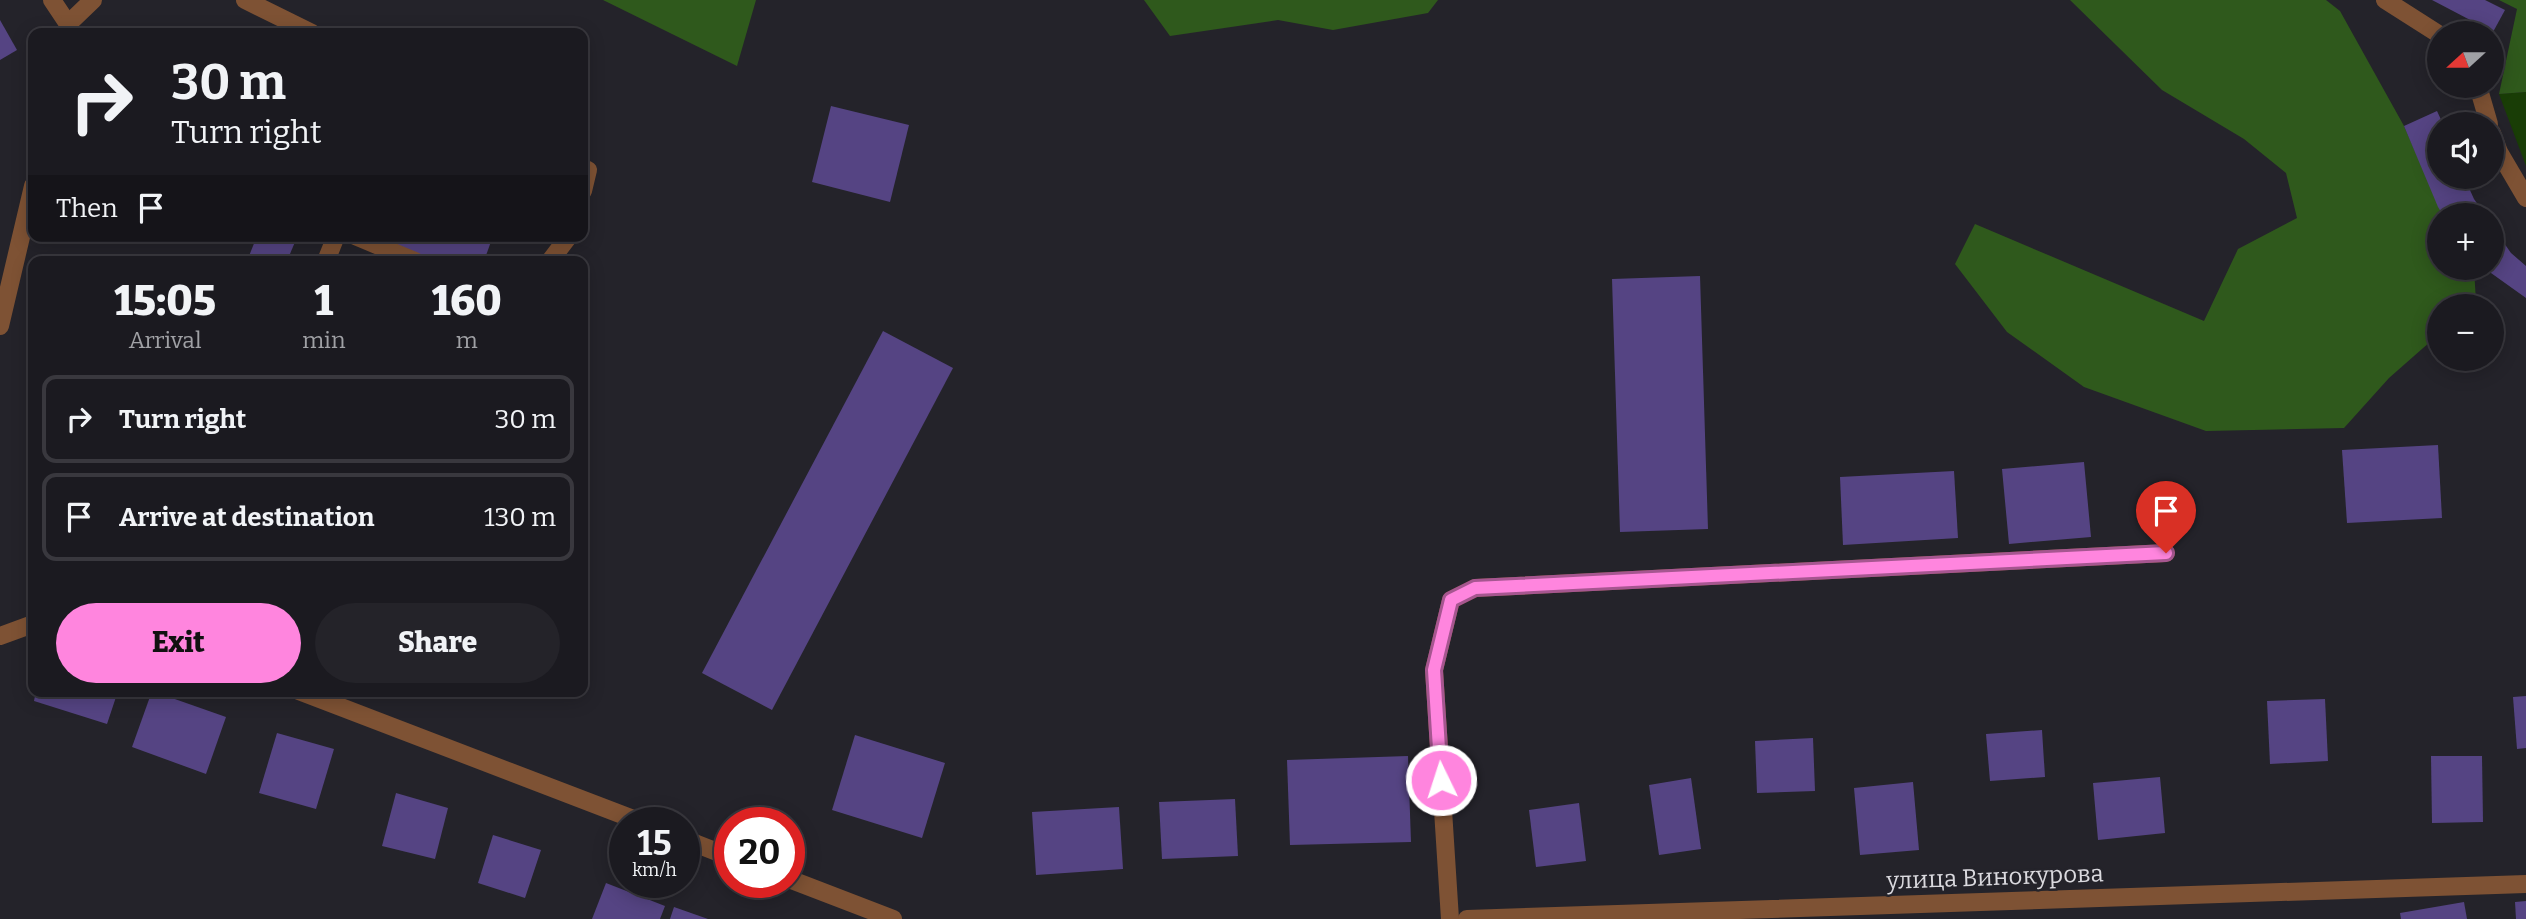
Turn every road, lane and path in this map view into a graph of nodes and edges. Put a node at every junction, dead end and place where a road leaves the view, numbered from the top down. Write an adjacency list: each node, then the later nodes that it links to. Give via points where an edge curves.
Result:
1 (52, 0): 6 (street)
2 (93, 0): 7 (street)
3 (245, 0): 8 (street)
4 (2385, 0): 5 (street)
5 (2427, 27)
6 (66, 28)
7 (68, 28)
8 (302, 28)
9 (2504, 161): 10 (street)
10 (2526, 198)
11 (28, 207): 16 (street)
12 (369, 242): 14 (street)
13 (564, 242): 15 (street)
14 (403, 256)
15 (554, 256)
16 (0, 326)
17 (2166, 553): 25 (street, via 1475,588 1451,600 1434,670)
18 (28, 626): 19 (street)
19 (0, 636)
20 (315, 697): 21 (street)
21 (609, 810)
22 (2526, 884): 26 (street, улица Винокурова)
23 (805, 885): 24 (street)
24 (893, 919)
25 (1450, 919)
26 (1466, 919)

